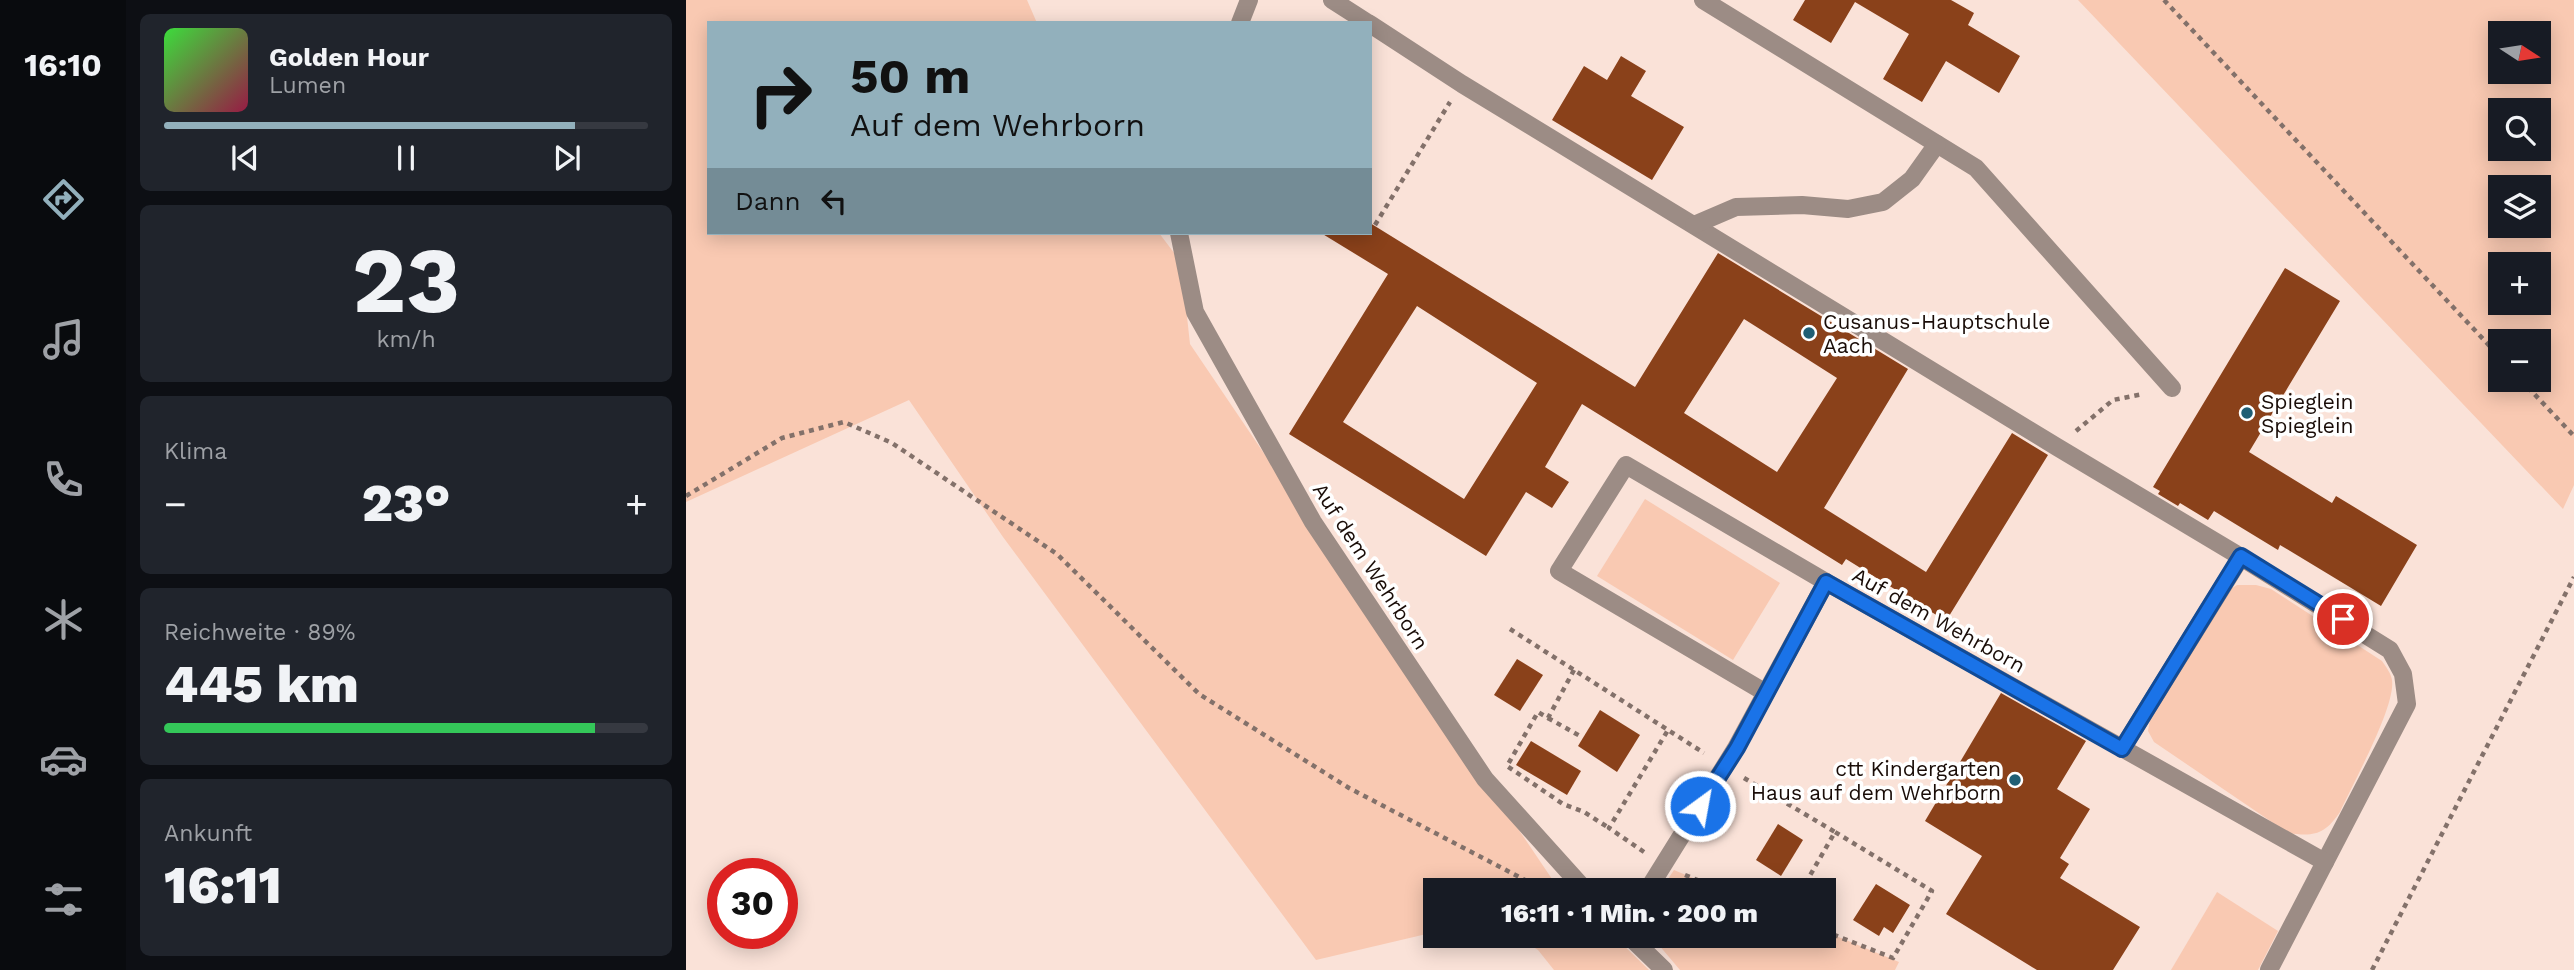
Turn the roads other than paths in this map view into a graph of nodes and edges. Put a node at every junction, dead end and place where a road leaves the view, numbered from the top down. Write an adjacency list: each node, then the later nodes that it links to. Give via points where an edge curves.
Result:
1 (1250, 0): 4 (street)
2 (1332, 0): 5 (street)
3 (1703, 0): 7 (street)
4 (1241, 21)
5 (1364, 21)
6 (1372, 26): 8 (street)
7 (1937, 144): 8 (street, via 1912,179 1883,202 1848,209 1737,207); 10 (street, via 1976,168)
8 (1694, 225): 11 (street)
9 (1179, 235): 16 (street, Auf dem Wehrborn, via 1195,312 1313,522 1485,779)
10 (2172, 388)
11 (2241, 556): 14 (street); 15 (street, via 2390,650 2403,674 2407,704)
12 (1826, 582): 13 (street, Auf dem Wehrborn); 13 (street, via 1626,465 1559,571); 14 (street, Auf dem Wehrborn)
13 (1766, 693): 17 (street, Auf dem Wehrborn)
14 (2122, 749): 15 (street, Auf dem Wehrborn)
15 (2325, 862): 20 (street)
16 (1574, 878)
17 (1655, 878)
18 (1641, 948): 19 (street)
19 (1664, 970)
20 (2269, 970)

